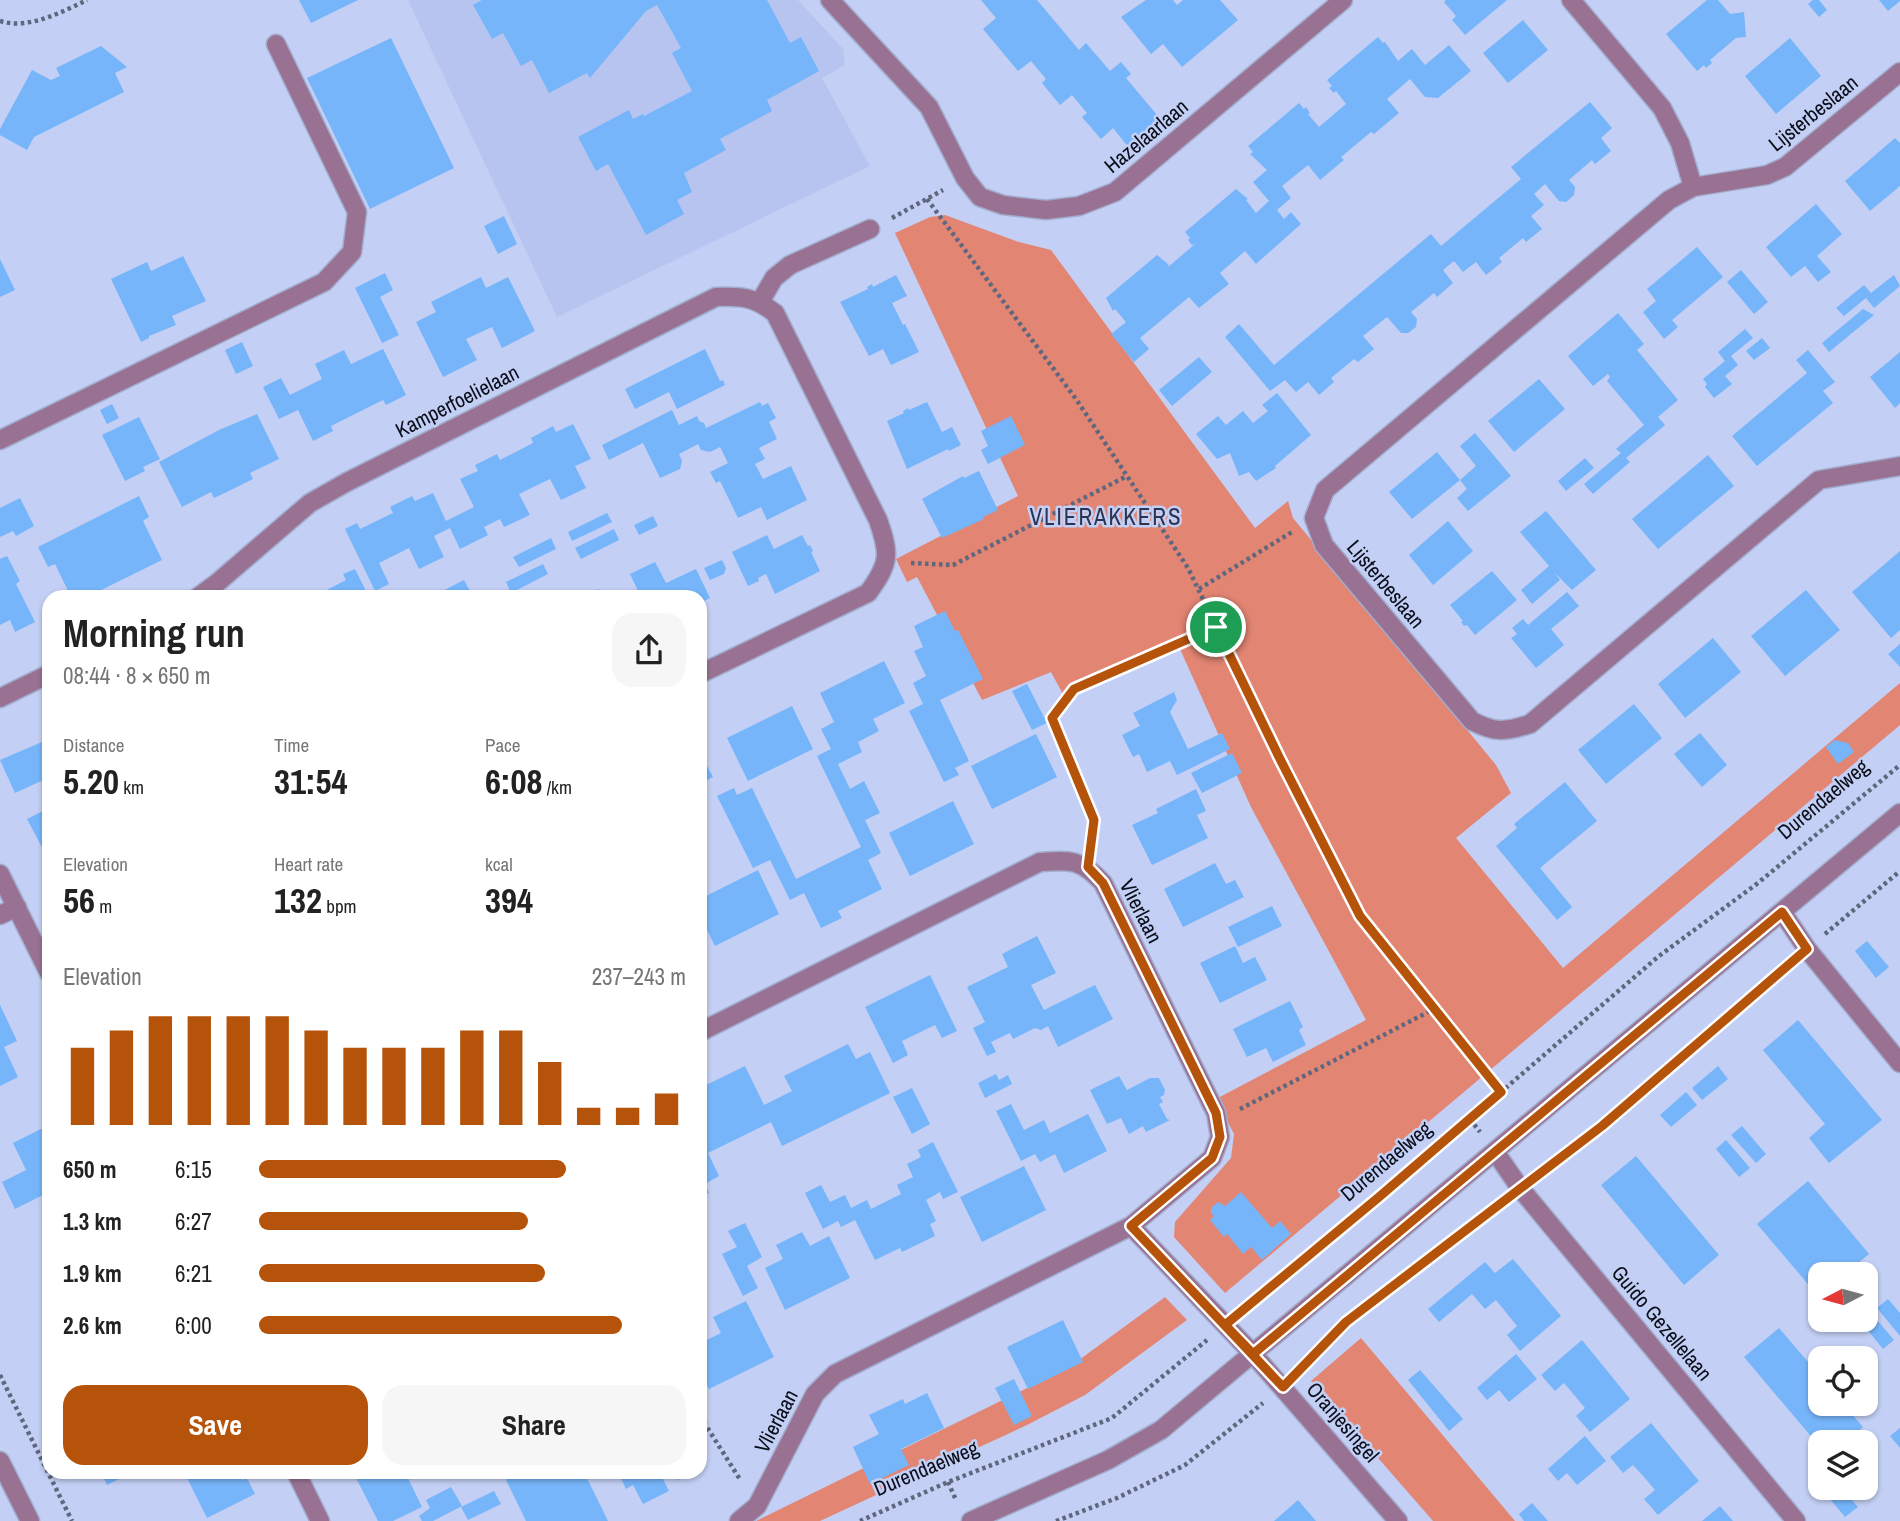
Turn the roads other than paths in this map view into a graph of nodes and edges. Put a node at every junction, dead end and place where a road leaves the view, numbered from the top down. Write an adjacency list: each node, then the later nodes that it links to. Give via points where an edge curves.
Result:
1 (830, 0): 2 (street, Hazelaarlaan, via 929,107 965,178 980,197 1035,209 1079,206 1115,192)
2 (1343, 0)
3 (1571, 0): 6 (street, via 1662,108 1680,143)
4 (276, 44): 9 (street, via 357,212 352,252 324,282)
5 (1900, 72): 6 (street, Lijsterbeslaan, via 1786,167 1767,175)
6 (1693, 187): 10 (street, Lijsterbeslaan, via 1669,200 1325,490 1314,518 1324,545 1472,721 1490,730 1511,730 1530,724 1819,480)
7 (870, 229): 8 (street, via 790,265 774,278)
8 (760, 302): 11 (street, Kamperfoelielaan, via 739,296 716,297 347,482 310,503); 12 (street, via 775,313 878,520 887,546 884,571 868,593)
9 (0, 440)
10 (1900, 466)
11 (208, 590)
12 (707, 671)
13 (42, 677): 14 (street)
14 (0, 698)
15 (1900, 813): 18 (street)
16 (0, 874): 17 (street)
17 (17, 907): 19 (street); 20 (street)
18 (1782, 912): 22 (street); 23 (street)
19 (0, 915)
20 (42, 959)
21 (707, 1028): 24 (street, Vlierlaan, via 1040,862 1066,860 1088,867 1103,883 1216,1113 1220,1137 1212,1158)
22 (1900, 1063)
23 (1496, 1153): 25 (street); 33 (street, Guido Gezellelaan, via 1520,1188)
24 (1131, 1226): 25 (street); 30 (street, Vlierlaan, via 835,1374 815,1394 757,1506)
25 (1253, 1354): 31 (street, via 1161,1430 1108,1460); 32 (street, Oranjesingel)
26 (0, 1461): 28 (street)
27 (299, 1479): 29 (street)
28 (30, 1521)
29 (320, 1521)
30 (739, 1521)
31 (971, 1521)
32 (1398, 1521)
33 (1796, 1521)

